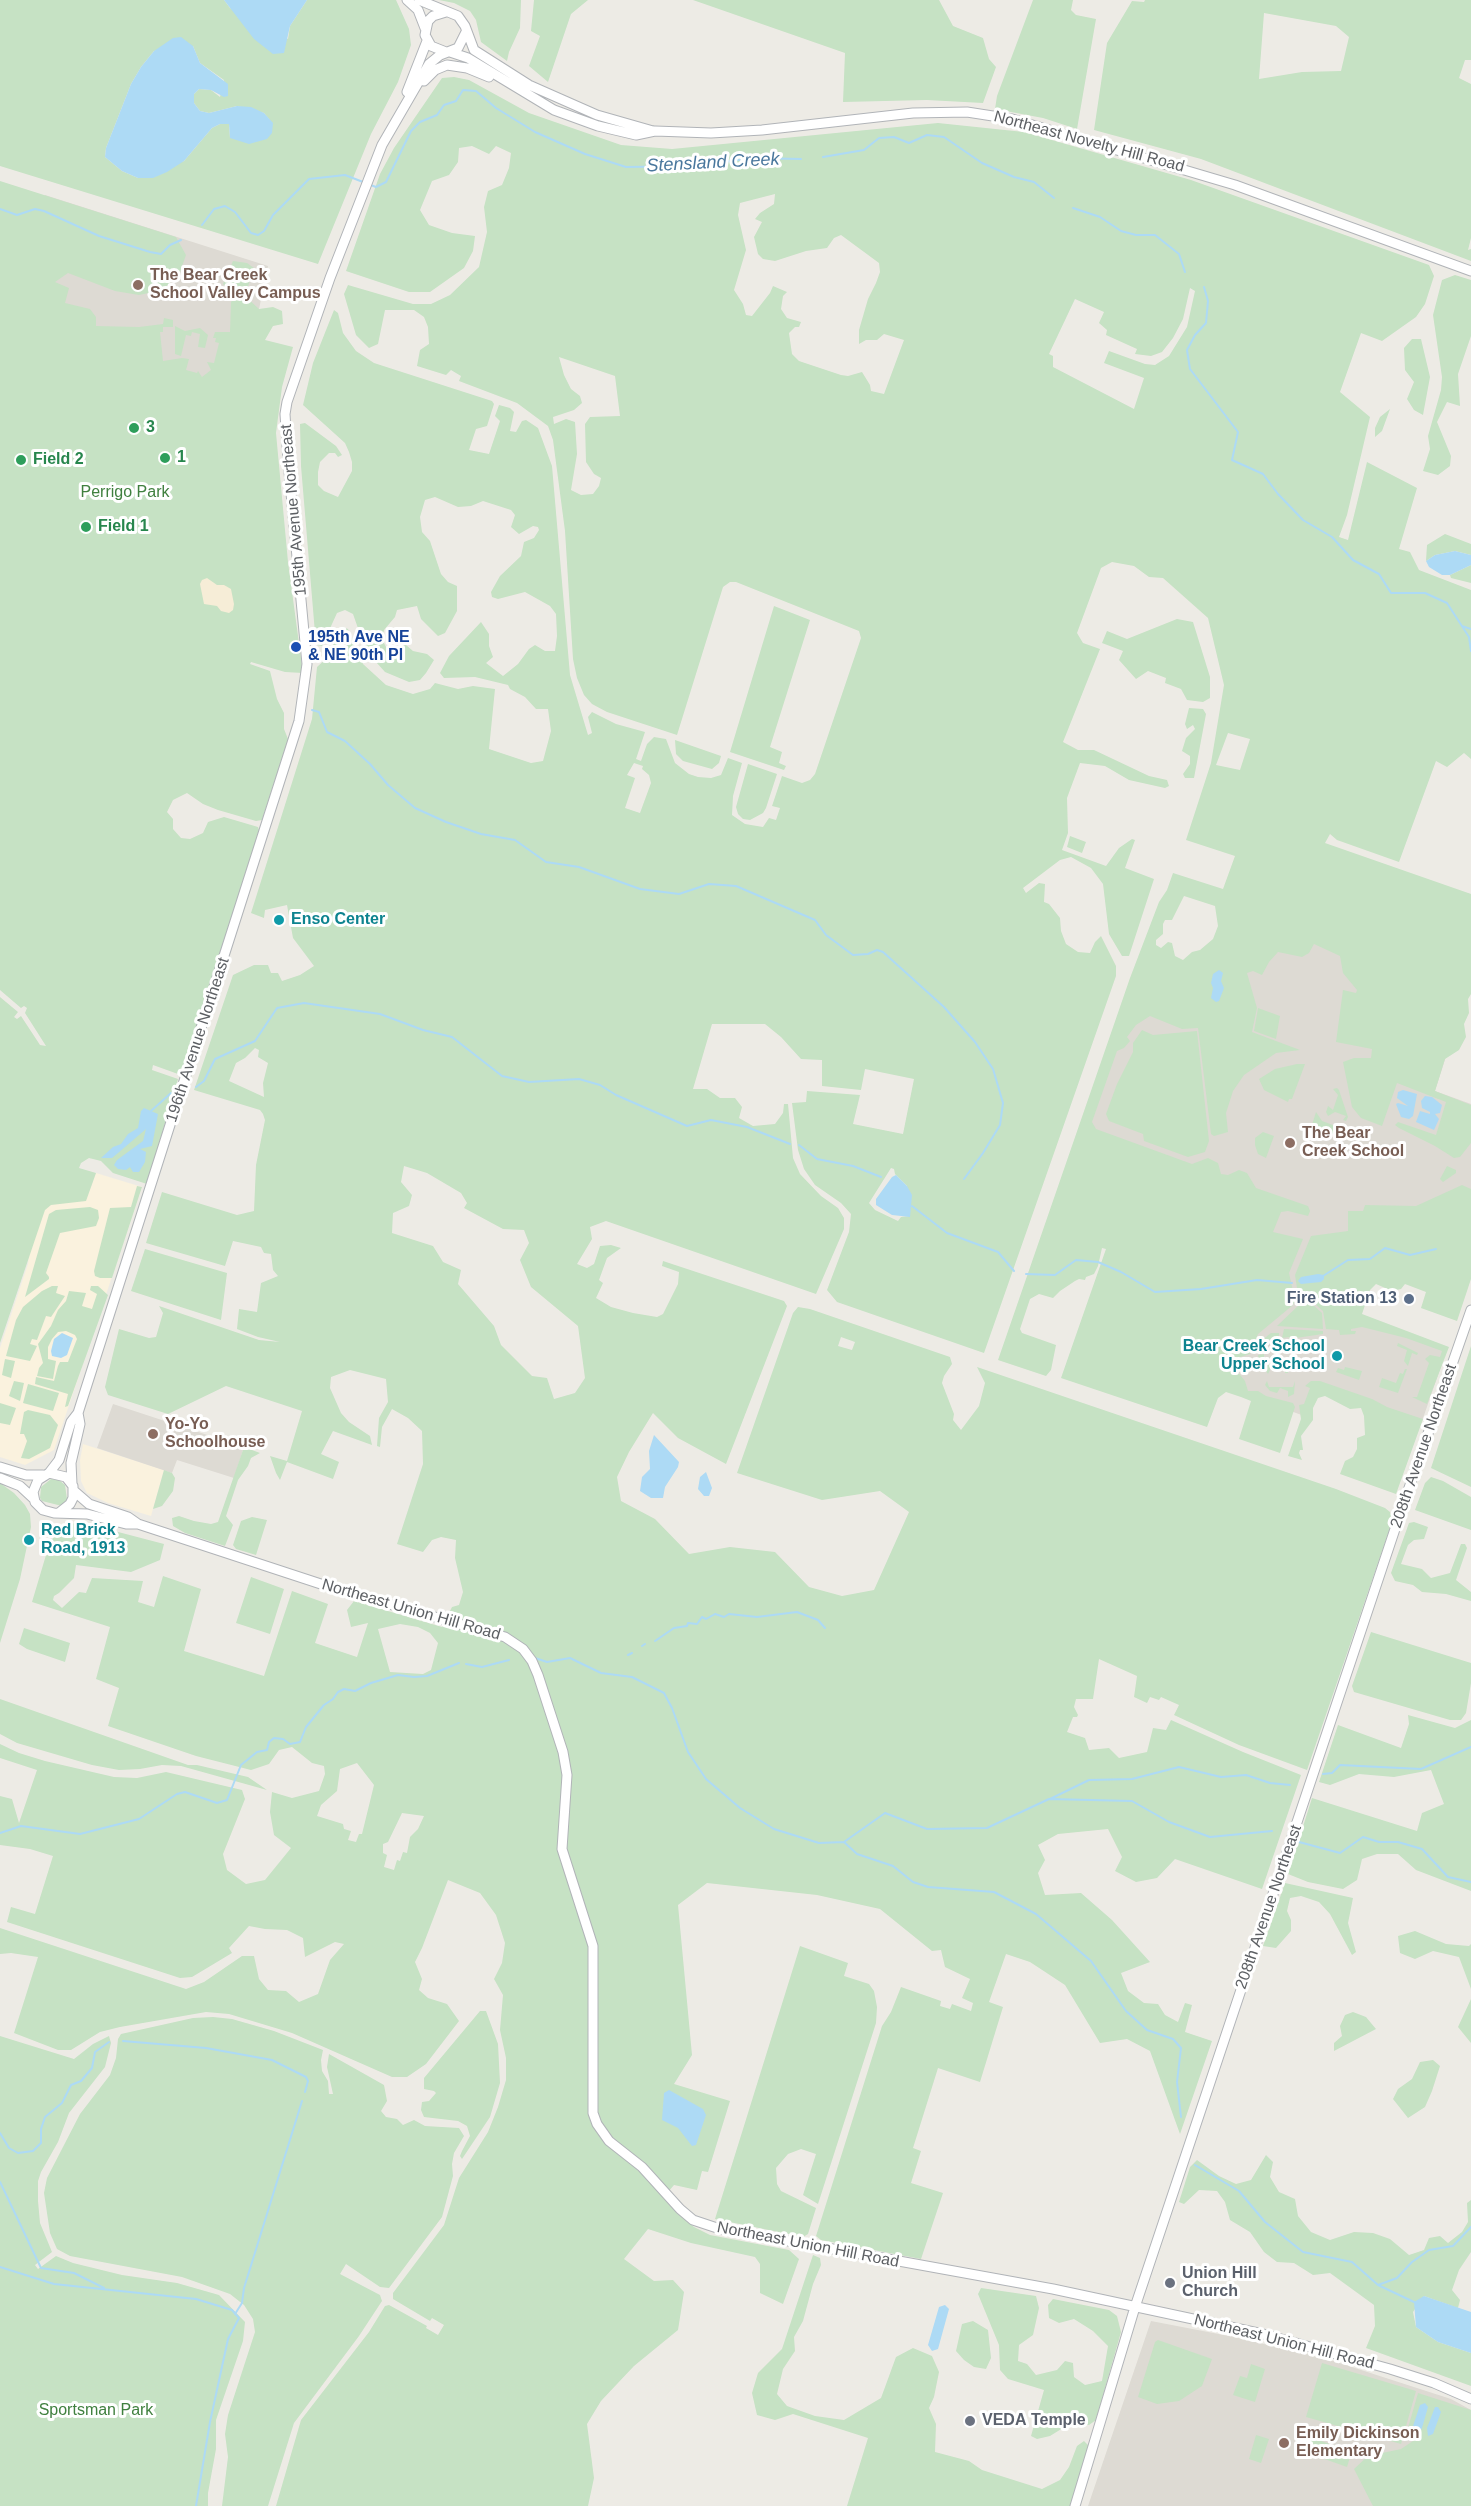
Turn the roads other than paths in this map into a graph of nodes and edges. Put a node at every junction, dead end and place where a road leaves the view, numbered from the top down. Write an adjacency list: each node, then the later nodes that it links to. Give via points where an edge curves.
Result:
1 (407, 0): 4 (street, via 422,16)
2 (419, 0): 3 (street)
3 (446, 12): 4 (street, via 433,16); 5 (street, via 458,16)
4 (425, 28): 6 (street)
5 (466, 32): 7 (street, via 462,43); 10 (street, Northeast Novelty Hill Road, via 474,50 529,85 597,116)
6 (427, 41): 7 (street, via 436,50); 9 (street)
7 (449, 52): 8 (street, Northeast Novelty Hill Road, via 468,58); 9 (street, via 429,64)
8 (541, 103): 9 (street, via 477,71 447,65 429,74); 10 (street, Northeast Novelty Hill Road, via 598,126 636,135)
9 (393, 124): 12 (street, 195th Avenue Northeast, via 371,169 286,402)
10 (655, 132): 11 (street, Northeast Novelty Hill Road, via 711,133 948,111 987,114 1198,172)
11 (1471, 272)
12 (307, 664): 14 (street, 196th Avenue Northeast, via 299,721)
13 (1471, 1310): 22 (street, 208th Avenue Northeast)
14 (78, 1413): 16 (street, 196th Avenue Northeast, via 71,1422 59,1460); 18 (street, 196th Avenue Northeast, via 80,1424 71,1463)
15 (0, 1467): 16 (street, via 26,1475)
16 (46, 1474): 18 (street, via 66,1477); 19 (street, via 34,1486)
17 (0, 1478): 19 (street, via 21,1486)
18 (73, 1489): 20 (street, via 70,1504); 21 (street, Northeast Union Hill Road, via 89,1504)
19 (34, 1499): 20 (street, via 43,1510)
20 (60, 1512): 21 (street, Northeast Union Hill Road)
21 (138, 1524): 22 (street, Northeast Union Hill Road, via 333,1588 506,1637 532,1661 563,1752 567,1775 562,1850 593,1946 593,2113 609,2141 642,2167 693,2220 728,2230)
22 (1136, 2307): 23 (street, Northeast Union Hill Road, via 1303,2345 1423,2380); 24 (street, 208th Avenue Northeast)
23 (1471, 2399)
24 (1075, 2506)

